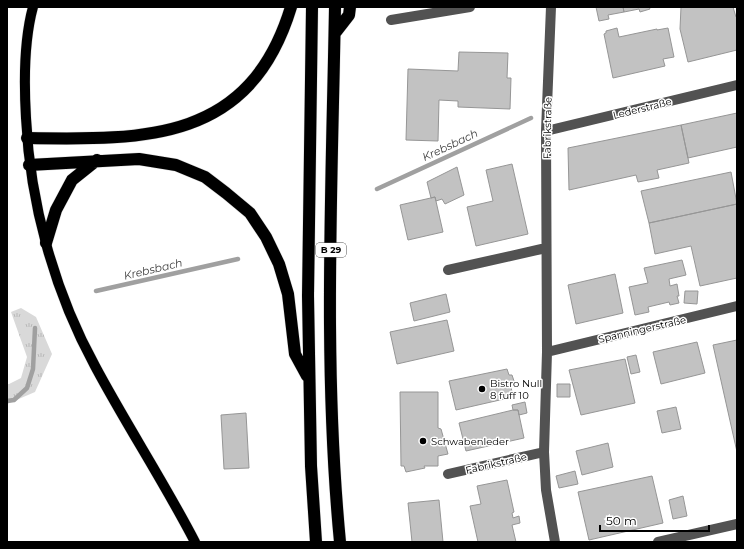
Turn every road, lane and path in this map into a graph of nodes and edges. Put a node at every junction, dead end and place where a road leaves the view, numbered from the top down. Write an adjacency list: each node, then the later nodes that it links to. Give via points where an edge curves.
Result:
1 (33, 7): 12 (main road, via 24,82)
2 (291, 7): 12 (highway, via 285,28 273,53 256,78 233,100 202,119 172,130 138,136 106,139)
3 (312, 7): 20 (highway, B 29, via 308,216)
4 (335, 7): 9 (highway, B 29)
5 (350, 7): 9 (highway, via 349,15)
6 (470, 7): 8 (street)
7 (551, 7): 11 (street, Fabrikstraße)
8 (391, 20)
9 (335, 33): 26 (highway, B 29, via 331,284 335,468)
10 (737, 85): 11 (street, Lederstraße)
11 (546, 131): 16 (street, Fabrikstraße)
12 (27, 138): 14 (main road)
13 (97, 160): 14 (highway); 15 (highway, via 72,180 56,210); 20 (highway, via 139,159 176,165 205,178 250,213 266,237 279,264 288,294 295,354)
14 (29, 165): 15 (main road)
15 (46, 243): 24 (main road, via 68,310 94,365)
16 (546, 248): 17 (street); 19 (street, Fabrikstraße)
17 (448, 270)
18 (737, 306): 19 (street, Spanningerstraße)
19 (547, 352): 21 (street, Fabrikstraße)
20 (309, 379): 25 (highway, B 29)
21 (544, 452): 22 (street, Fabrikstraße); 27 (street, Fabrikstraße, via 546,490)
22 (448, 474)
23 (737, 524): 28 (street)
24 (196, 542)
25 (316, 542)
26 (340, 542)
27 (555, 542)
28 (658, 542)

